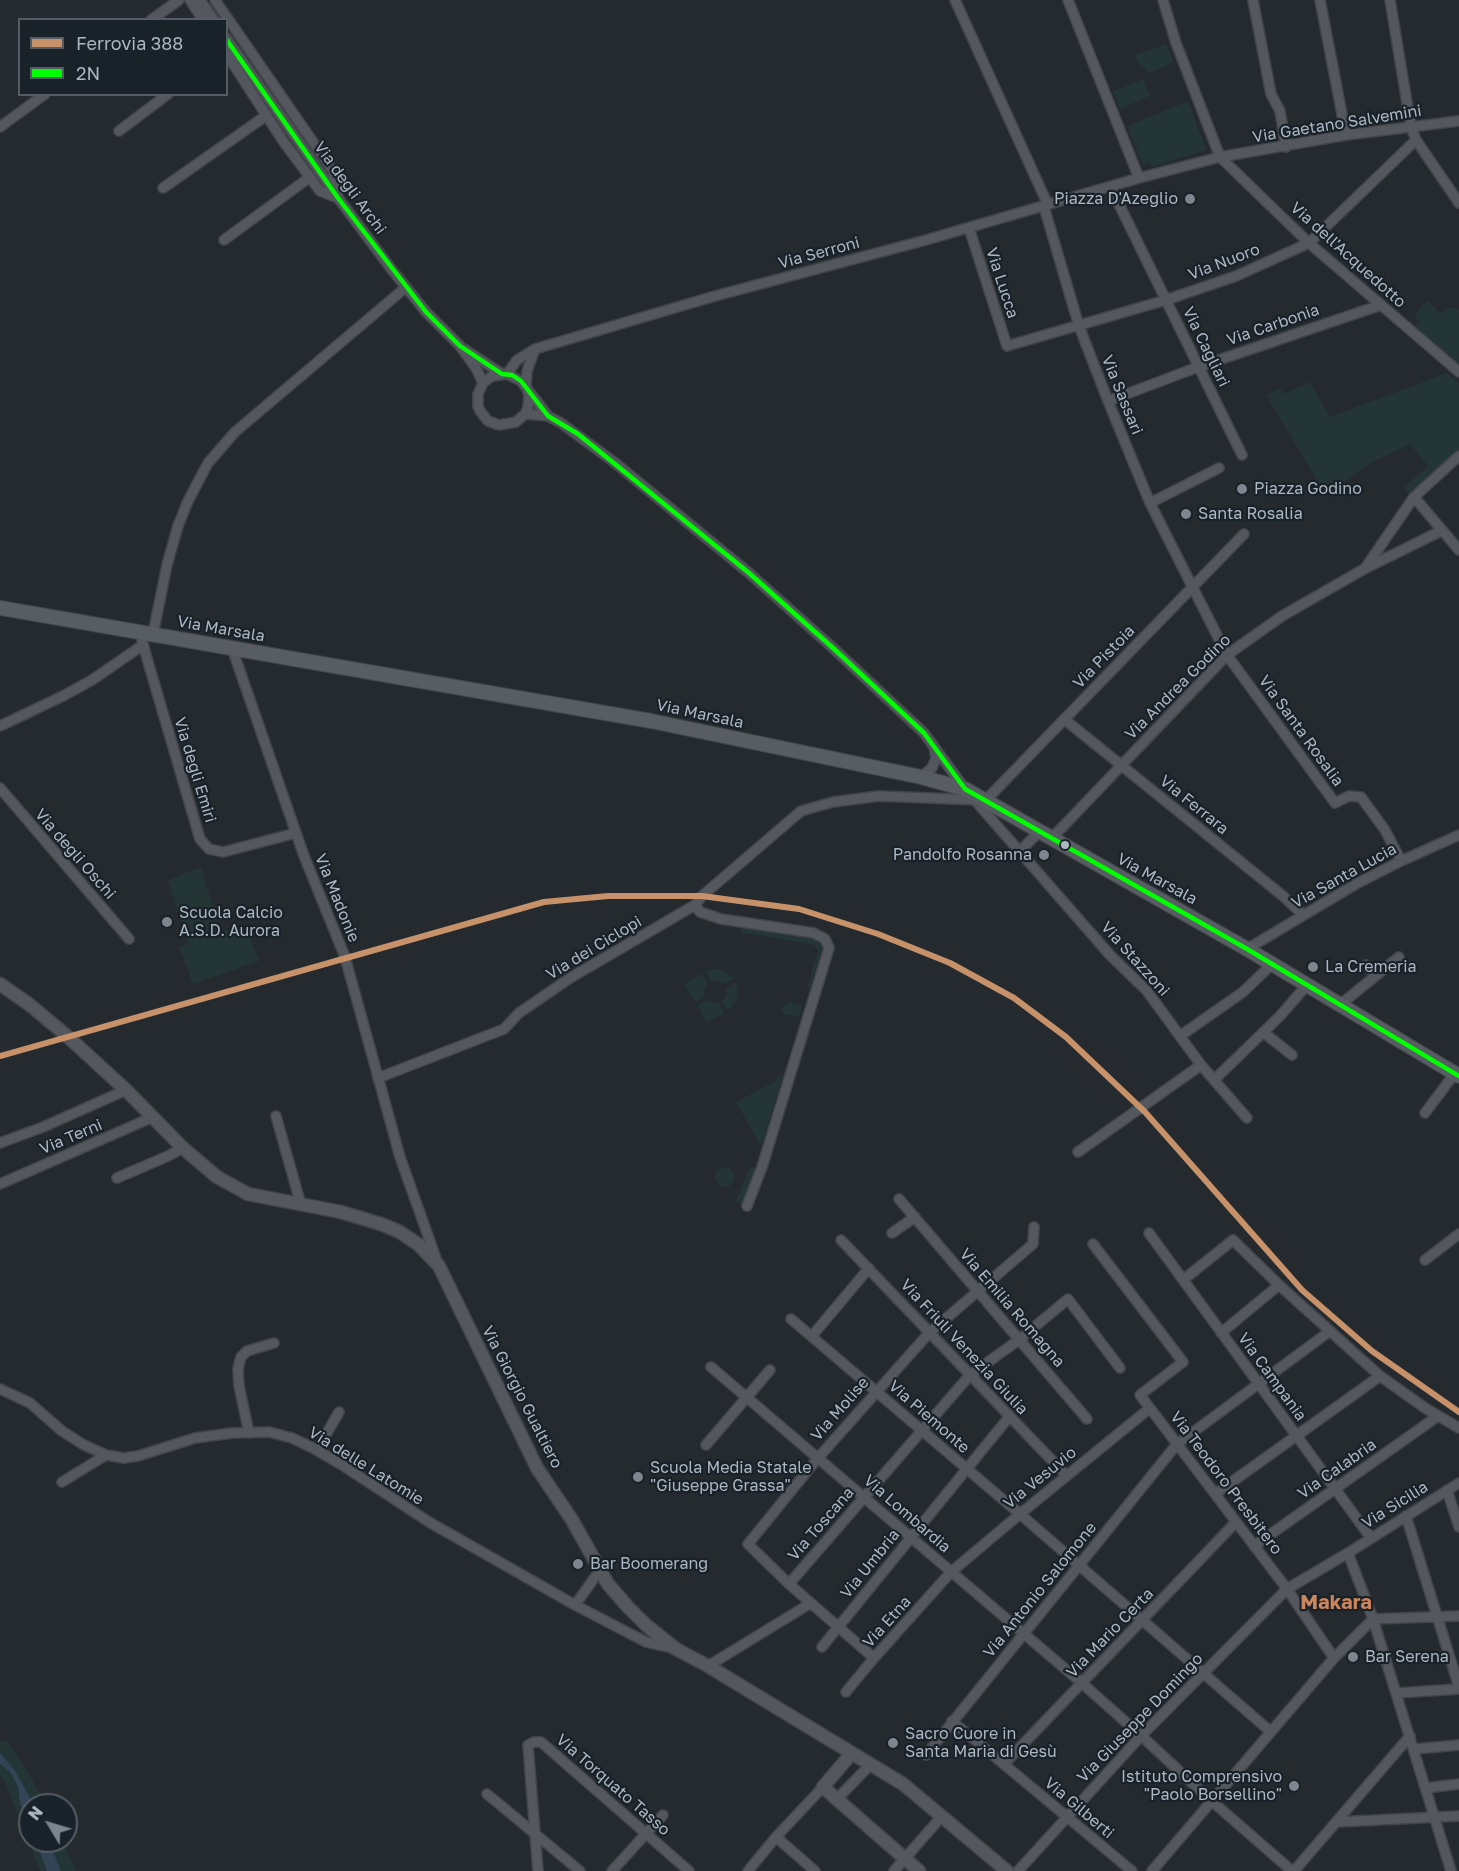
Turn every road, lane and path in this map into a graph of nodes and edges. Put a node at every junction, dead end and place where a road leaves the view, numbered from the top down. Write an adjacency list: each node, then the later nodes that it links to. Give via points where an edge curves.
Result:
1 (178, 0): 11 (street)
2 (190, 0): 12 (street)
3 (200, 0): 13 (street)
4 (215, 0): 14 (street)
5 (955, 0): 35 (street, Via Sassari)
6 (1068, 0): 30 (street)
7 (1163, 0): 28 (street)
8 (1253, 0): 27 (street, via 1271,94 1280,111)
9 (1320, 0): 25 (street)
10 (1390, 0): 23 (street)
11 (154, 18)
12 (209, 18)
13 (209, 18)
14 (227, 18)
15 (228, 19): 33 (street, via 333,171)
16 (228, 41): 33 (street, Via degli Archi)
17 (228, 56): 20 (street)
18 (42, 96): 22 (street)
19 (165, 96): 24 (street)
20 (267, 115): 29 (street); 31 (street)
21 (1459, 121): 23 (street, Via Gaetano Salvemini)
22 (0, 127)
23 (1411, 127): 25 (street, Via Gaetano Salvemini); 26 (street)
24 (119, 131)
25 (1346, 135): 27 (street, Via Gaetano Salvemini)
26 (1416, 140): 34 (street); 38 (street, Via Nuoro)
27 (1286, 147): 28 (street, Via Gaetano Salvemini)
28 (1220, 157): 30 (street); 38 (street, Via dell'Acquedotto)
29 (310, 177): 33 (street, via 320,191); 37 (street)
30 (1139, 178): 32 (street)
31 (163, 188)
32 (1111, 188): 35 (street, Via Serroni); 40 (street, Via Cagliari)
33 (338, 198): 39 (street, Via degli Archi)
34 (1459, 203)
35 (1046, 206): 36 (street, Via Serroni); 42 (street, Via Sassari)
36 (969, 228): 44 (street, Via Lucca); 45 (street, Via Serroni)
37 (224, 240)
38 (1309, 243): 40 (street, Via Nuoro, via 1236,276); 41 (street, Via dell'Acquedotto)
39 (405, 288): 43 (street, Via degli Archi); 65 (street, via 235,432 208,463 178,526)
40 (1166, 300): 42 (street, Via Nuoro); 46 (street, Via Cagliari)
41 (1381, 305): 46 (street, Via Carbonia); 47 (street, Via dell'Acquedotto)
42 (1079, 326): 44 (street, Via Nuoro); 51 (street, Via Sassari)
43 (460, 346): 48 (street, Via degli Archi); 49 (street, Via degli Archi)
44 (1006, 346)
45 (535, 349): 48 (street, Via Serroni, via 517,360); 50 (street, via 527,371)
46 (1198, 367): 51 (street, Via Carbonia); 54 (street, Via Cagliari)
47 (1459, 372)
48 (505, 374): 49 (street, via 492,376); 50 (street, via 517,377)
49 (483, 383): 52 (street, via 478,406 488,420 505,426)
50 (527, 388): 52 (street, via 529,402); 53 (street)
51 (1108, 401): 58 (street, Via Sassari)
52 (525, 414): 53 (street)
53 (548, 416): 70 (street, via 578,434 749,573)
54 (1242, 455)
55 (1459, 456): 57 (street)
56 (1219, 468): 58 (street)
57 (1414, 497): 59 (street); 62 (street)
58 (1150, 503): 63 (street, Via Sassari)
59 (1442, 531): 61 (street); 62 (street, Via Andrea Godino)
60 (1244, 534): 63 (street, Via Pistoia)
61 (1459, 550)
62 (1364, 569): 67 (street, Via Andrea Godino, via 1282,616)
63 (1192, 587): 67 (street, Via Santa Rosalia); 68 (street, Via Pistoia)
64 (0, 608): 65 (main road, Via Marsala)
65 (147, 637): 66 (main road, Via Marsala); 69 (street, via 92,680); 76 (street, Via degli Emiri, via 200,839 209,849 223,852)
66 (232, 648): 72 (main road, Via Marsala, via 651,721); 76 (street, Via Madonie)
67 (1227, 655): 71 (street, Via Andrea Godino); 80 (street, Via Santa Rosalia, via 1335,803 1349,796 1361,797 1386,830)
68 (1064, 719): 71 (street, Via Ferrara); 75 (street, Via Pistoia)
69 (0, 726)
70 (934, 745): 72 (street, via 936,758 932,768); 74 (street)
71 (1121, 765): 77 (street, Via Andrea Godino); 82 (street, Via Ferrara)
72 (921, 777): 74 (main road, Via Marsala)
73 (0, 788): 83 (street, Via degli Oschi)
74 (965, 789): 75 (main road, Via Marsala)
75 (981, 800): 77 (main road, Via Marsala); 79 (street, Via Stazzoni); 81 (street, Via dei Ciclopi, via 879,796 801,811)
76 (296, 834): 97 (street, Via Madonie, via 345,957)
77 (1045, 835): 79 (street); 84 (main road, Via Marsala)
78 (1459, 835): 80 (street, Via Santa Lucia)
79 (1020, 851): 93 (street, Via Stazzoni, via 1110,955 1147,991)
80 (1401, 861): 82 (street, Via Santa Lucia)
81 (694, 905): 97 (street, Via dei Ciclopi, via 570,978 519,1012 504,1029); 111 (street, via 700,912 721,919 814,933 825,939 829,948)
82 (1303, 915): 84 (street, Via Santa Lucia)
83 (129, 939)
84 (1246, 949): 86 (main road, Via Marsala)
85 (1399, 957): 88 (street)
86 (1272, 964): 90 (main road, Via Marsala); 93 (street, via 1243,992)
87 (1366, 965): 88 (street)
88 (1375, 976): 91 (street)
89 (0, 984): 99 (street, Via Giorgio Gualtiero, via 30,1005)
90 (1307, 985): 91 (main road, Via Marsala); 92 (street)
91 (1341, 1004): 96 (main road, Via Marsala)
92 (1263, 1032): 94 (street); 98 (street)
93 (1180, 1036): 95 (street, Via Stazzoni)
94 (1292, 1055)
95 (1201, 1065): 98 (street, Via Stazzoni); 106 (street)
96 (1457, 1075): 100 (street)
97 (378, 1078): 120 (street, Via Madonie, via 400,1157)
98 (1214, 1080): 103 (street, Via Stazzoni)
99 (126, 1090): 102 (street, Via Giorgio Gualtiero); 104 (street)
100 (1425, 1113)
101 (276, 1116): 110 (street)
102 (153, 1117): 105 (street, Via Giorgio Gualtiero); 108 (street, Via Terni)
103 (1247, 1118)
104 (0, 1143)
105 (183, 1148): 107 (street); 110 (street, Via Giorgio Gualtiero, via 233,1187)
106 (1078, 1152)
107 (117, 1178)
108 (0, 1184)
109 (899, 1199): 112 (street, Via Emilia Romagna)
110 (301, 1206): 120 (street, Via Giorgio Gualtiero, via 362,1217 400,1232)
111 (747, 1206)
112 (915, 1218): 114 (street); 124 (street, Via Emilia Romagna)
113 (1034, 1227): 124 (street, Via Molise, via 1033,1244)
114 (892, 1233)
115 (1149, 1233): 122 (street, Via Campania)
116 (1459, 1234): 119 (street)
117 (841, 1240): 121 (street, Via Friuli Venezia Giulia)
118 (1093, 1244): 141 (street, Via Teodoro Presbitero, via 1183,1362 1140,1395)
119 (1425, 1260)
120 (439, 1266): 172 (street, Via Giorgio Gualtiero, via 537,1468)
121 (870, 1268): 127 (street, Via Friuli Venezia Giulia); 129 (street)
122 (1183, 1280): 123 (street, via 1233,1240); 128 (street, Via Campania)
123 (1279, 1285): 126 (street); 128 (street)
124 (978, 1292): 127 (street, Via Molise); 130 (street, Via Emilia Romagna)
125 (791, 1319): 129 (street, Via Piemonte)
126 (1330, 1331): 136 (street); 137 (street, Via Antonio Salomone)
127 (929, 1333): 135 (street, Via Friuli Venezia Giulia); 139 (street, Via Molise)
128 (1221, 1333): 137 (street, Via Campania)
129 (812, 1336): 139 (street, Via Piemonte)
130 (1020, 1339): 133 (street, Via Toscana, via 1068,1299); 135 (street, Via Toscana); 145 (street, Via Emilia Romagna)
131 (274, 1343): 148 (street, via 247,1351 241,1357 239,1386)
132 (711, 1366): 140 (street, Via Lombardia)
133 (1120, 1368)
134 (770, 1370): 140 (street)
135 (970, 1375): 144 (street, Via Friuli Venezia Giulia); 147 (street, Via Toscana)
136 (1380, 1376): 143 (street); 149 (street)
137 (1258, 1384): 149 (street, Via Campania); 150 (street, Via Antonio Salomone)
138 (0, 1389): 153 (street, Via delle Latomie, via 30,1403 62,1431)
139 (876, 1391): 147 (street, Via Piemonte); 154 (street, Via Molise)
140 (747, 1397): 151 (street); 154 (street, Via Lombardia)
141 (1150, 1408): 150 (street, Via Teodoro Presbitero); 156 (street, Via Vesuvio)
142 (339, 1412): 152 (street)
143 (1438, 1416): 146 (street); 159 (street, Via Calabria)
144 (1009, 1417): 155 (street, Via Umbria); 156 (street, Via Friuli Venezia Giulia)
145 (1087, 1419)
146 (1459, 1428)
147 (923, 1431): 155 (street, Via Piemonte); 162 (street, Via Toscana)
148 (249, 1432): 152 (street, Via delle Latomie, via 292,1438); 153 (street, Via delle Latomie, via 195,1438 138,1456)
149 (1296, 1436): 159 (street, Via Campania); 161 (street)
150 (1177, 1444): 161 (street, Via Teodoro Presbitero); 171 (street, Via Antonio Salomone)
151 (706, 1445)
152 (317, 1450): 177 (street, Via delle Latomie, via 429,1522)
153 (106, 1455): 157 (street)
154 (818, 1458): 162 (street, Via Lombardia); 174 (street, Via Molise, via 748,1544)
155 (966, 1469): 163 (street, Via Piemonte); 167 (street, Via Umbria)
156 (1066, 1475): 163 (street, Via Vesuvio)
157 (62, 1482)
158 (1459, 1483): 160 (street, Via Sicilia)
159 (1335, 1489): 168 (street, Via Campania); 169 (street, Via Calabria)
160 (1447, 1490): 164 (street, Via Sicilia); 166 (street)
161 (1215, 1494): 165 (street, Via Teodoro Presbitero)
162 (864, 1496): 167 (street, Via Lombardia); 174 (street, Via Toscana)
163 (1020, 1514): 171 (street, Via Piemonte); 173 (street, Via Vesuvio)
164 (1406, 1516): 168 (street, Via Sicilia); 178 (street)
165 (1236, 1522): 169 (street, Via Teodoro Presbitero); 181 (street, Via Mario Certa)
166 (1459, 1527)
167 (911, 1537): 173 (street, Via Lombardia); 182 (street, Via Umbria)
168 (1371, 1538): 170 (street, Via Sicilia)
169 (1254, 1546): 175 (street, Via Teodoro Presbitero)
170 (1348, 1553): 175 (street, Via Sicilia); 180 (street)
171 (1079, 1567): 181 (street, Via Piemonte); 183 (street, Via Antonio Salomone)
172 (600, 1570): 177 (street); 185 (street, Via Giorgio Gualtiero, via 627,1606)
173 (951, 1572): 183 (street, Via Lombardia); 186 (street, Via Etna)
174 (789, 1584): 176 (street, Via Molise)
175 (1287, 1589): 187 (street, Via Teodoro Presbitero); 189 (street, Via Giuseppe Domingo)
176 (811, 1603): 182 (street, Via Molise); 188 (street)
177 (575, 1605): 185 (street, Via delle Latomie, via 646,1642)
178 (1438, 1616): 179 (street); 180 (street); 191 (street)
179 (1459, 1616)
180 (1373, 1619): 187 (street); 193 (street)
181 (1142, 1622): 189 (street, Via Piemonte); 190 (street, Via Mario Certa)
182 (838, 1627): 184 (street, Via Umbria); 186 (street, Via Molise)
183 (1024, 1633): 190 (street, Via Lombardia); 194 (street, Via Antonio Salomone)
184 (822, 1647)
185 (676, 1649): 188 (street, Via Giorgio Gualtiero)
186 (874, 1658): 192 (street, Via Etna)
187 (1334, 1658): 195 (street)
188 (708, 1666): 200 (street, Via Giorgio Gualtiero)
189 (1203, 1675): 195 (street, Via Piemonte); 196 (street, Via Giuseppe Domingo)
190 (1083, 1684): 196 (street, Via Lombardia); 203 (street, Via Mario Certa)
191 (1459, 1688): 193 (street)
192 (846, 1692)
193 (1397, 1693): 197 (street)
194 (952, 1721): 201 (street, Via Antonio Salomone); 203 (street, Via Gilberti)
195 (1271, 1732): 209 (street)
196 (1141, 1736): 209 (street, Via Lombardia); 213 (street, Via Giuseppe Domingo)
197 (1410, 1736): 199 (street); 215 (street)
198 (1459, 1745): 199 (street)
199 (1415, 1749): 206 (street)
200 (852, 1753): 202 (street, Via Giorgio Gualtiero); 205 (street)
201 (926, 1755)
202 (870, 1764): 208 (street); 211 (street, Via Giorgio Gualtiero, via 903,1784)
203 (1004, 1764): 213 (street, Via Gilberti)
204 (1459, 1784): 206 (street)
205 (824, 1787): 208 (street); 218 (street)
206 (1426, 1788): 214 (street)
207 (487, 1794): 217 (street)
208 (837, 1799): 219 (street)
209 (1212, 1802): 231 (street); 232 (street, Via Lombardia)
210 (663, 1815): 216 (street)
211 (942, 1816): 219 (street); 228 (street, Via Giorgio Gualtiero)
212 (1459, 1816): 214 (street)
213 (1067, 1817): 229 (street, Via Giuseppe Domingo); 230 (street, Via Gilberti)
214 (1435, 1818): 215 (street); 233 (street)
215 (1336, 1822): 232 (street)
216 (647, 1833): 217 (street, Via Torquato Tasso, via 541,1742 534,1742 528,1745); 222 (street); 223 (street, Via Torquato Tasso)
217 (535, 1834): 220 (street, Via Torquato Tasso); 221 (street)
218 (776, 1838): 224 (street); 225 (street)
219 (905, 1858): 226 (street); 227 (street)
220 (538, 1871)
221 (580, 1871)
222 (612, 1871)
223 (689, 1871)
224 (748, 1871)
225 (815, 1871)
226 (894, 1871)
227 (919, 1871)
228 (1007, 1871)
229 (1018, 1871)
230 (1132, 1871)
231 (1152, 1871)
232 (1293, 1871)
233 (1451, 1871)

